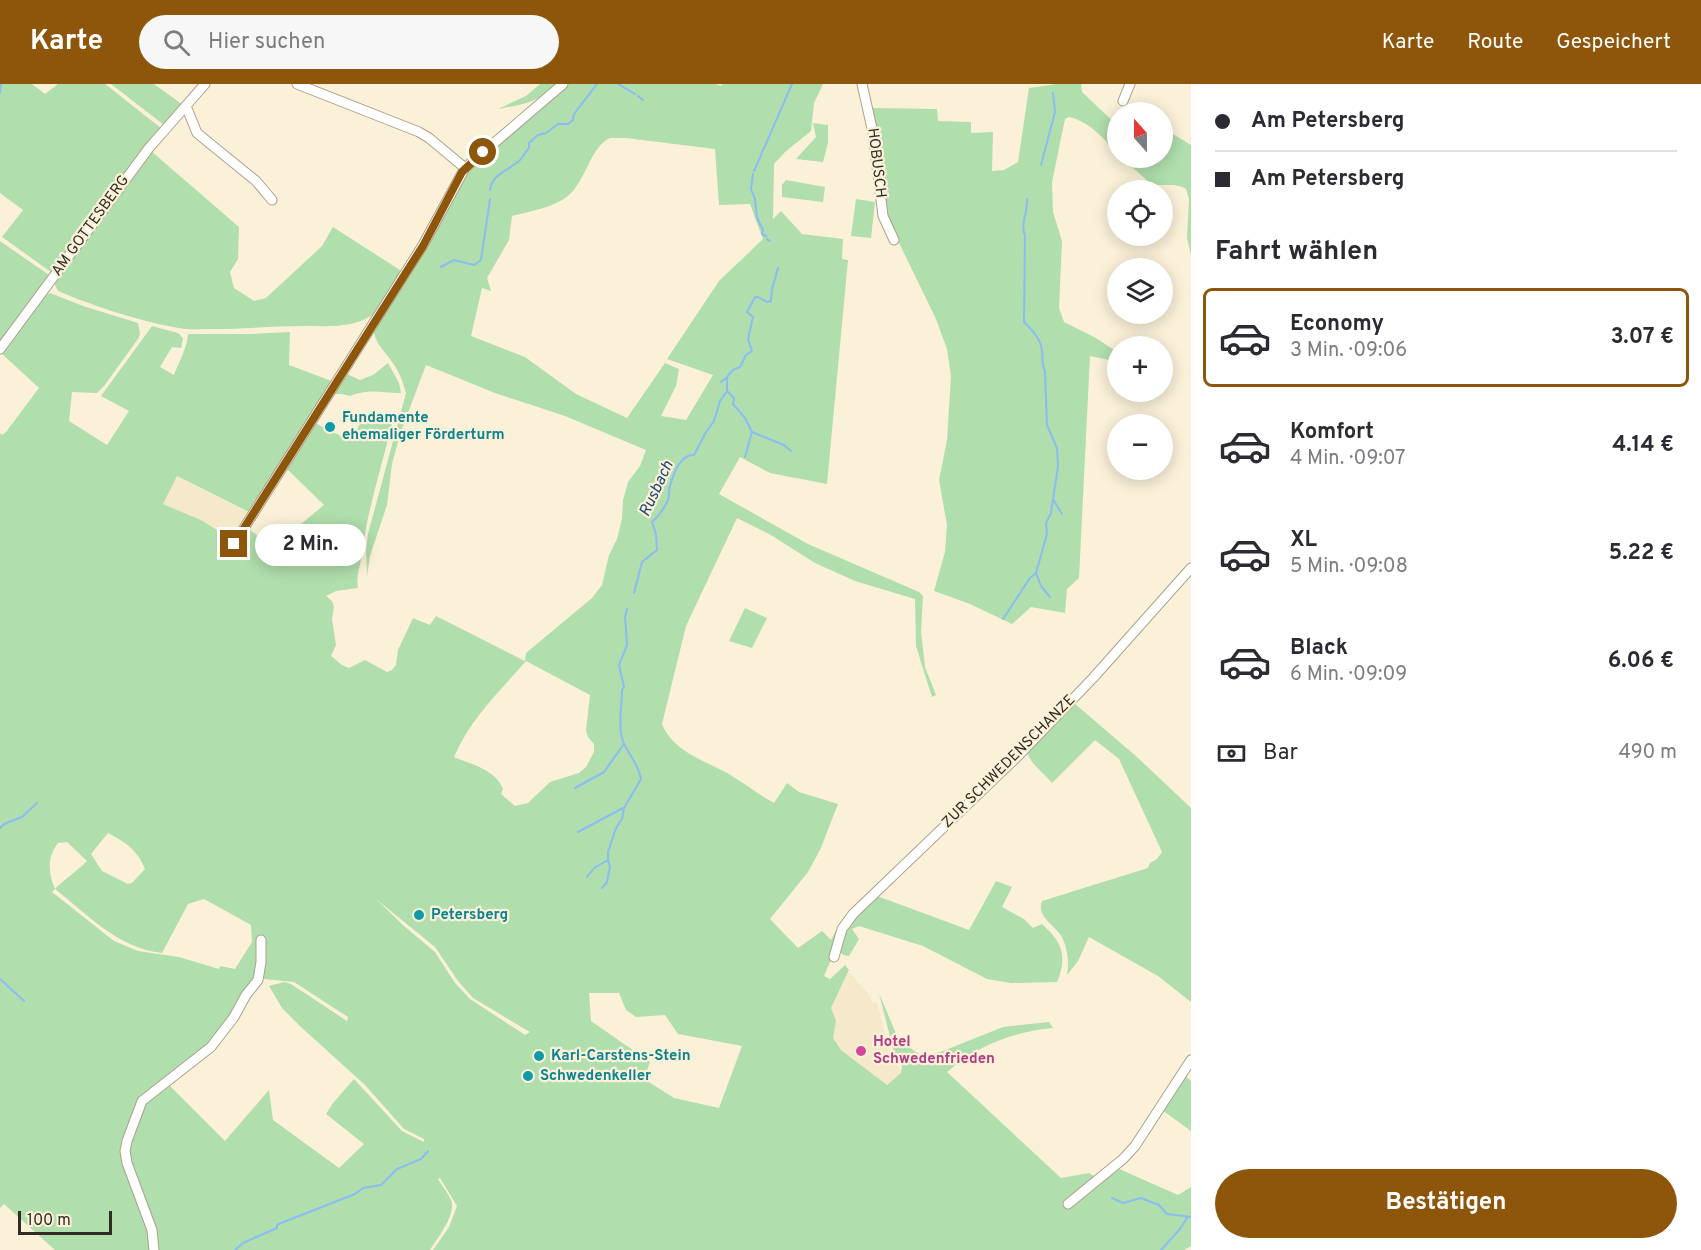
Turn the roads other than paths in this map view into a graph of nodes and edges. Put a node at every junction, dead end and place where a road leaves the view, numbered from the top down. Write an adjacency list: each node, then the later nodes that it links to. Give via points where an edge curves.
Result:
1 (205, 84): 7 (street, AM GOTTESBERG)
2 (563, 84): 8 (street)
3 (862, 84): 10 (street, HOBUSCH, via 873,133 883,216)
4 (1130, 84): 6 (street)
5 (303, 85): 8 (street, via 419,132)
6 (1123, 101)
7 (186, 106): 9 (street, via 197,133 256,181); 11 (street, AM GOTTESBERG, via 136,165)
8 (465, 168): 12 (street, via 423,246)
9 (272, 200)
10 (894, 240)
11 (0, 349)
12 (234, 544)
13 (1191, 568): 15 (street, ZUR SCHWEDENSCHANZE, via 1020,754 853,914 842,929)
14 (261, 940): 18 (street, via 258,980 234,1017 211,1047 142,1101 127,1141 127,1163 152,1230)
15 (834, 957)
16 (1191, 1060): 17 (street, via 1124,1159)
17 (1068, 1204)
18 (154, 1250)

